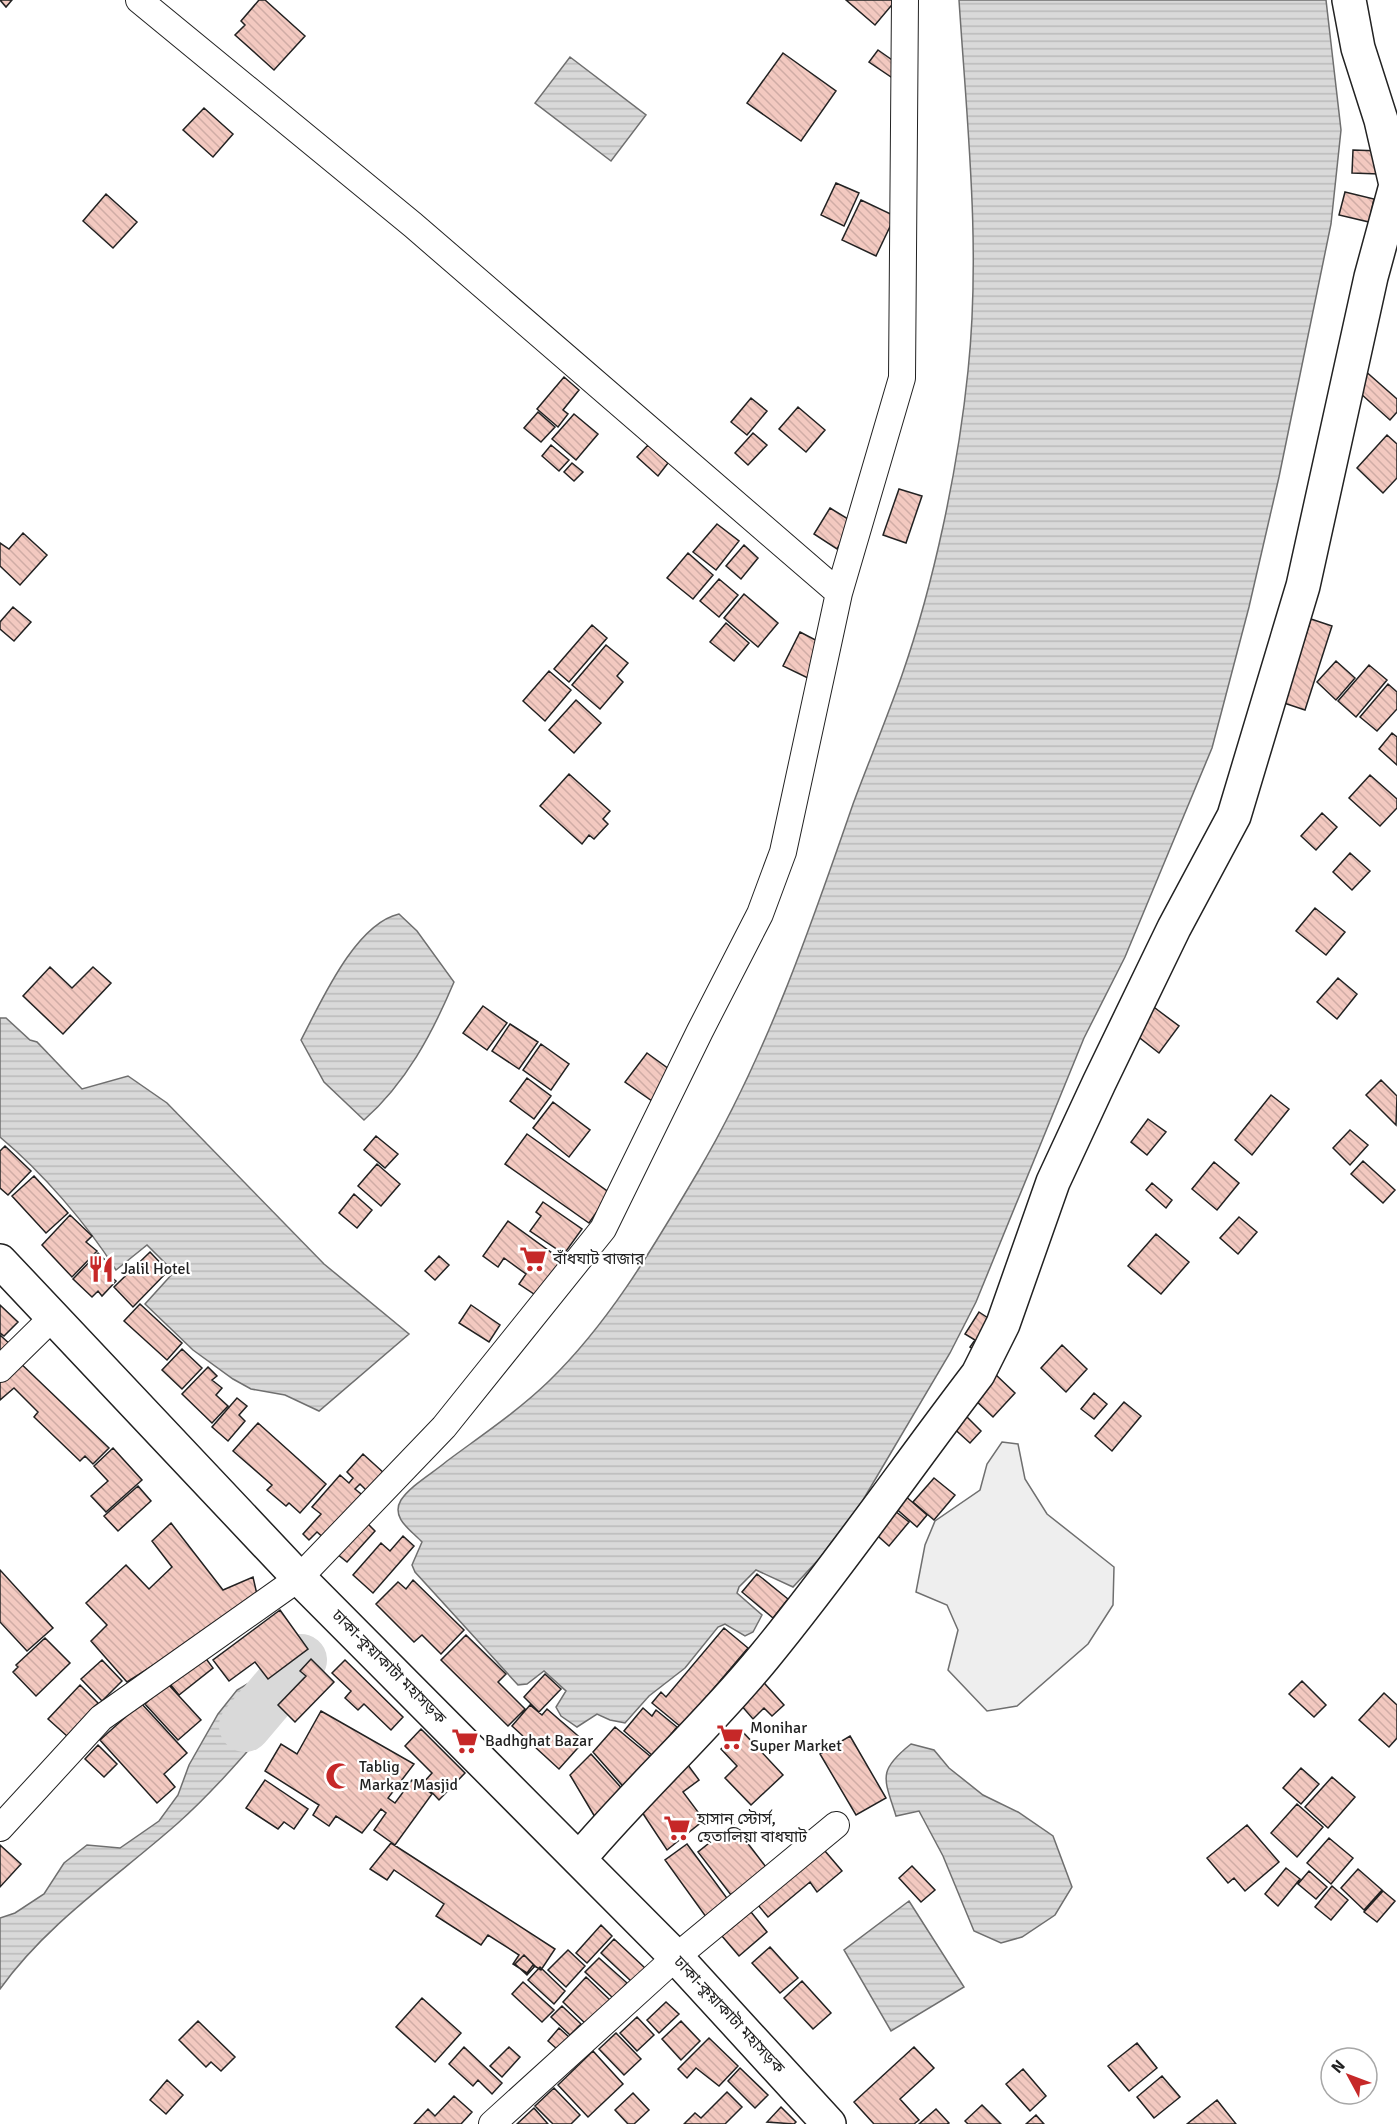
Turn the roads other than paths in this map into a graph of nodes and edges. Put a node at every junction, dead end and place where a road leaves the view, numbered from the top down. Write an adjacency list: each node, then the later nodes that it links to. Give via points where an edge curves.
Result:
1 (139, 0): 5 (street, via 413,225)
2 (905, 0): 5 (street, via 902,378)
3 (1349, 0): 4 (street, via 1358,48)
4 (1389, 125): 12 (street, via 1396,185 1371,277 1303,586 1234,816 1174,928 1062,1162 1003,1324 978,1374 763,1658)
5 (839, 594): 9 (street, via 783,852 760,914 603,1229 444,1427)
6 (0, 1261): 7 (street, ঢাকা-কুয়াকাটা মহাসড়ক)
7 (52, 1318): 8 (street); 9 (street, ঢাকা-কুয়াকাটা মহাসড়ক)
8 (0, 1369)
9 (299, 1578): 11 (street, via 101,1719); 12 (street, ঢাকা-কুয়াকাটা মহাসড়ক)
10 (836, 1825): 13 (street)
11 (0, 1828)
12 (579, 1859): 13 (street, ঢাকা-কুয়াকাটা মহাসড়ক)
13 (676, 1958): 14 (street); 15 (street, ঢাকা-কুয়াকাটা মহাসড়ক)
14 (492, 2124)
15 (829, 2124)

